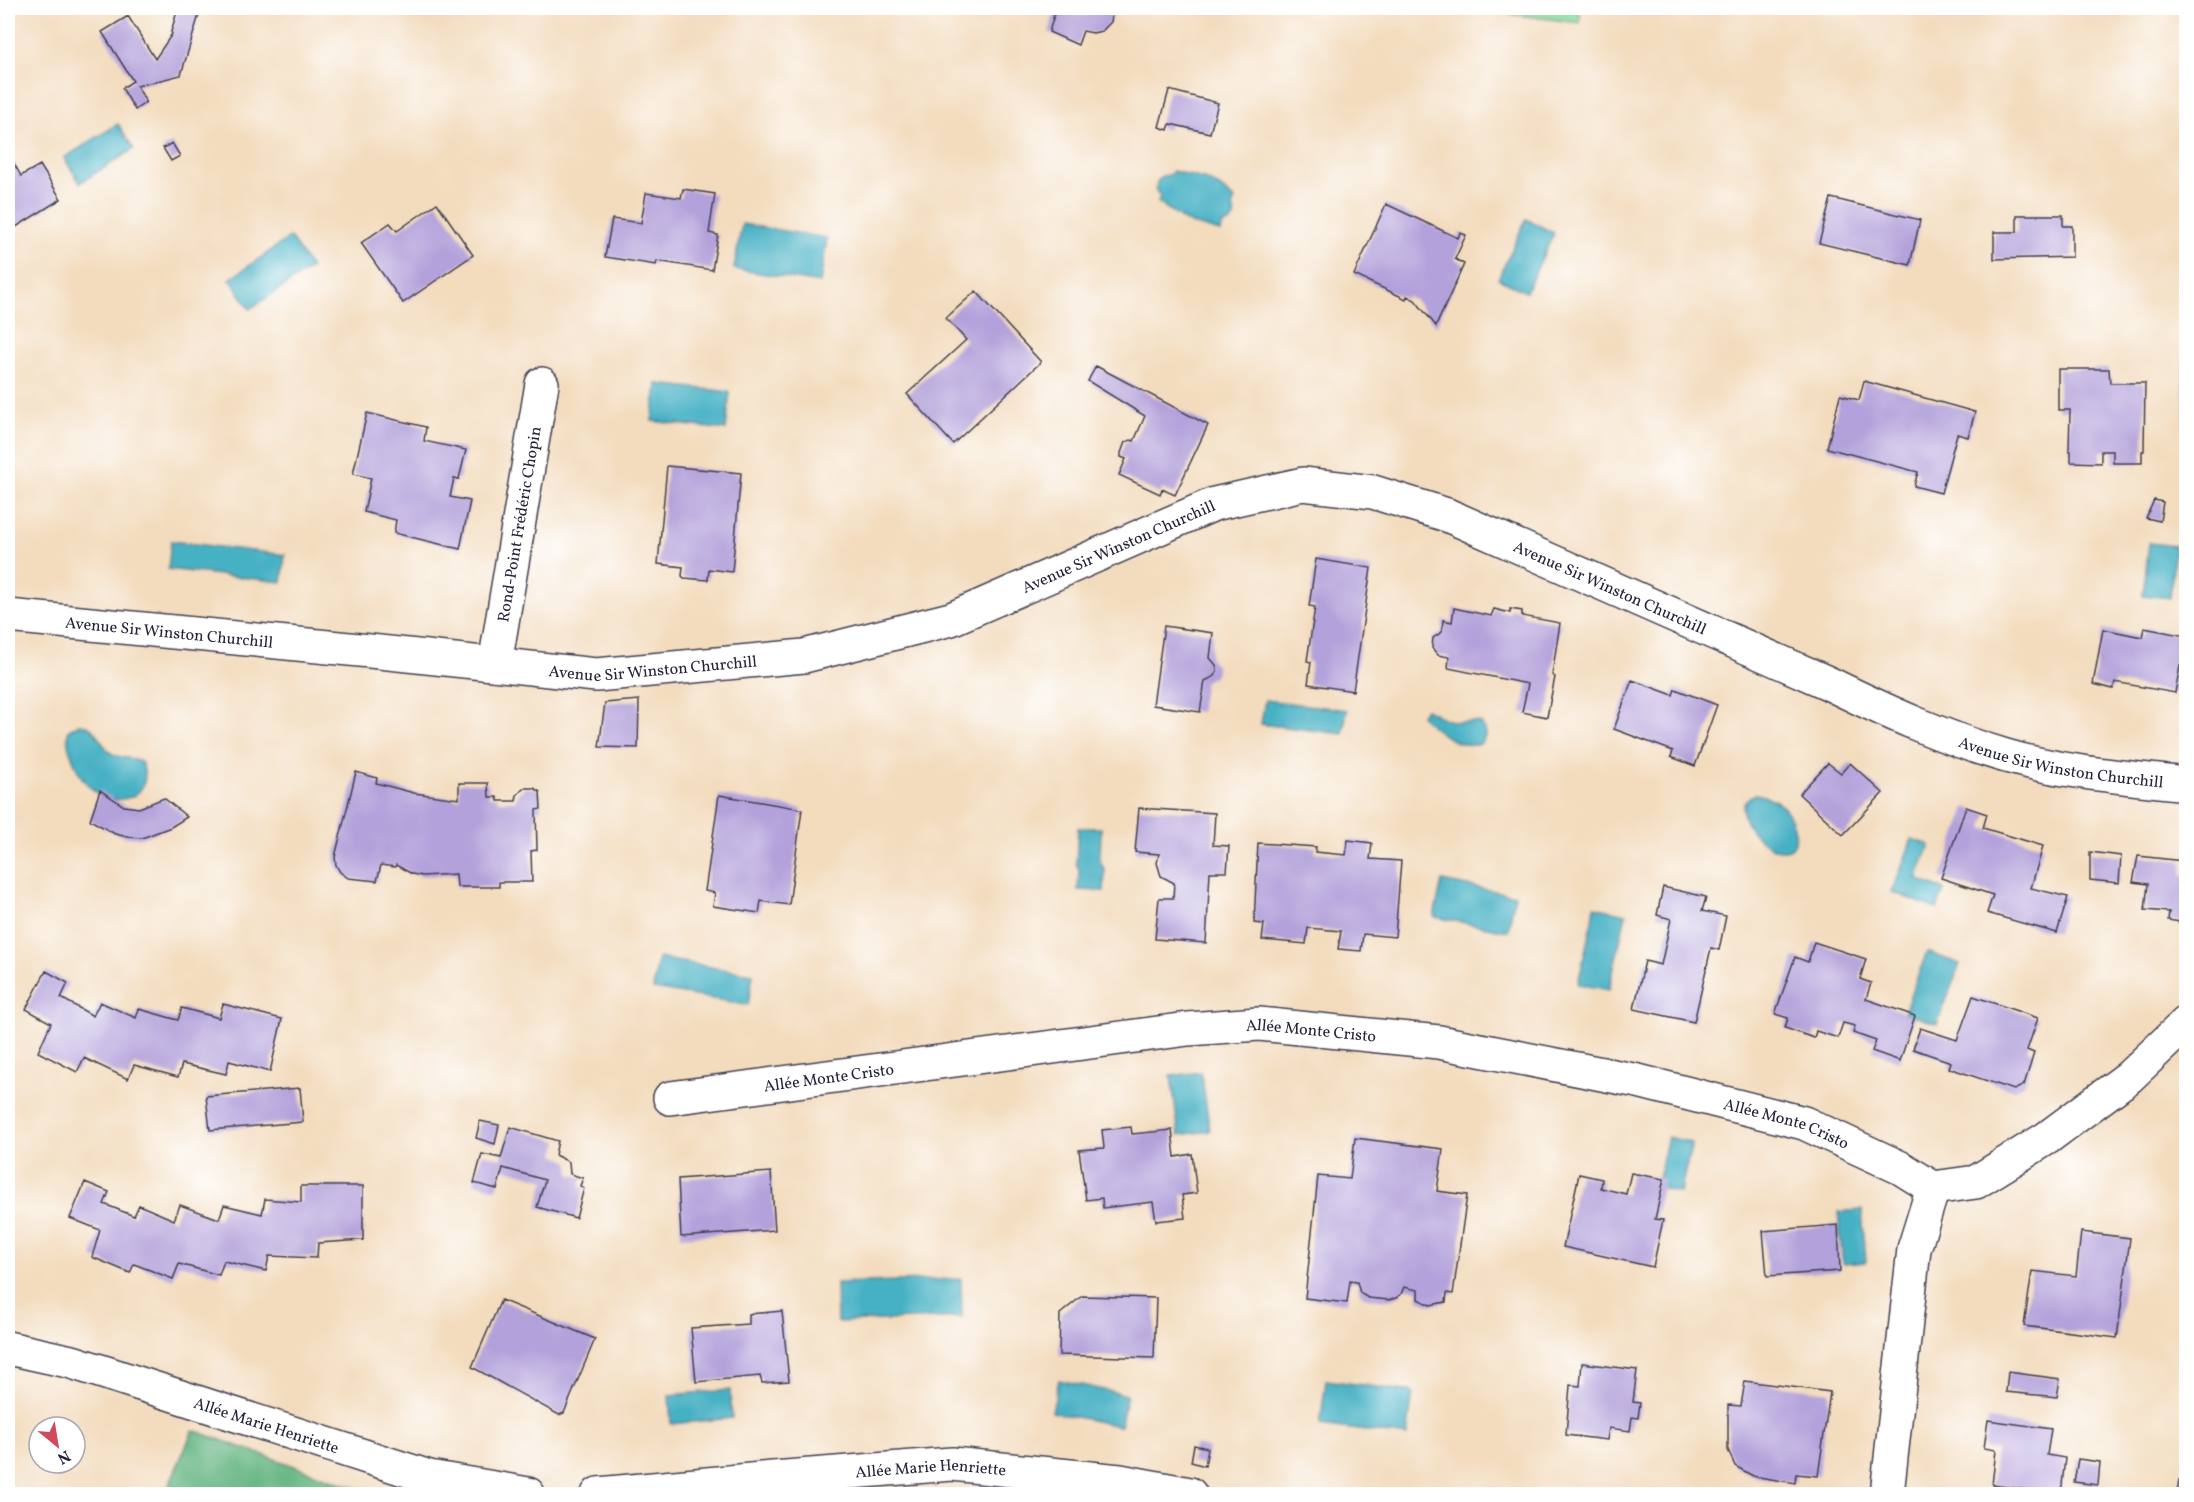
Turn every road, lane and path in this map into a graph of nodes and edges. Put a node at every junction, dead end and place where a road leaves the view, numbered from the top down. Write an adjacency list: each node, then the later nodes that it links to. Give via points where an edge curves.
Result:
1 (542, 384): 3 (street, Rond-Point Frédéric Chopin)
2 (8, 616): 3 (street, Avenue Sir Winston Churchill)
3 (495, 664): 4 (street, Avenue Sir Winston Churchill, via 596,675 804,656 951,619 1214,504 1303,484 1373,492 1447,515 1887,712 1977,747 2093,773)
4 (2187, 784)
5 (2187, 1023): 7 (street, via 2129,1077 2047,1138 1976,1182)
6 (670, 1098): 7 (street, Allée Monte Cristo, via 1188,1029 1259,1024 1439,1042 1638,1081 1804,1122 1901,1168)
7 (1933, 1188): 12 (street, via 1914,1249)
8 (8, 1347): 9 (street, Allée Marie Henriette, via 72,1362 429,1477)
9 (528, 1494)
10 (598, 1494): 11 (street, Allée Marie Henriette, via 952,1464 1120,1481)
11 (1190, 1494)
12 (1887, 1494)

